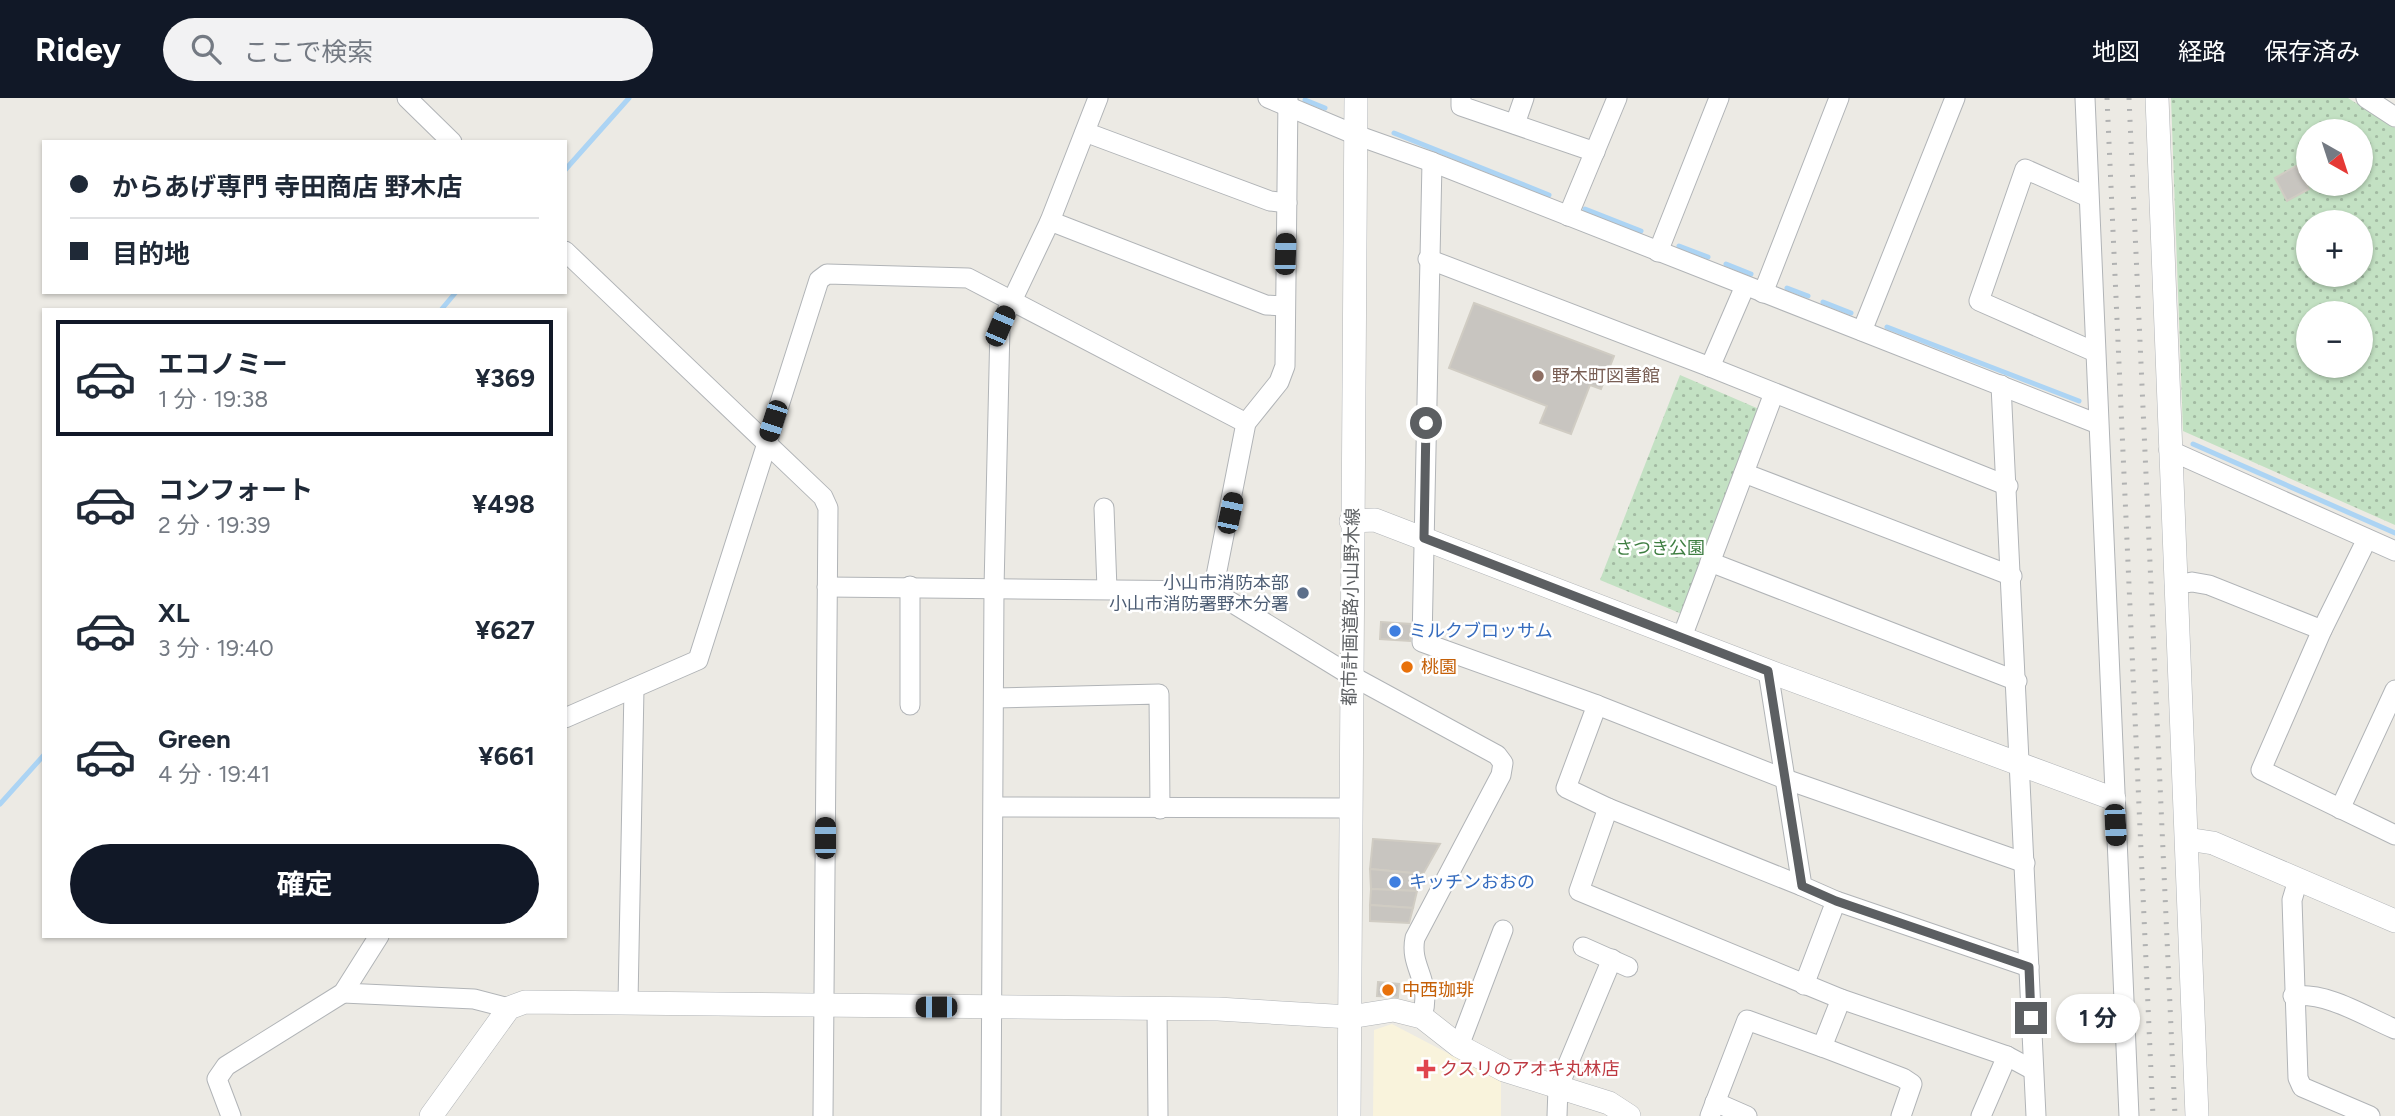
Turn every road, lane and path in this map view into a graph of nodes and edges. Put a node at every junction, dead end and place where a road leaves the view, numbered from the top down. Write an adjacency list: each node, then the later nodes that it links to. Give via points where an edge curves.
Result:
1 (407, 98): 19 (street)
2 (1098, 98): 17 (street)
3 (1268, 98): 14 (street)
4 (1356, 98): 18 (street, 都市計画道路小山野木線)
5 (1461, 98): 16 (street, via 1461,106)
6 (1524, 98): 16 (street)
7 (1617, 98): 20 (street)
8 (1718, 98): 26 (street)
9 (1839, 98): 29 (street)
10 (1955, 98): 32 (street)
11 (2085, 98): 22 (street)
12 (2157, 98): 40 (street)
13 (2367, 98): 15 (street)
14 (1288, 102): 18 (street); 23 (street)
15 (2395, 117)
16 (1515, 124): 20 (street)
17 (1085, 132): 23 (street, via 1270,201); 25 (street)
18 (1356, 135): 21 (street); 44 (street, 都市計画道路小山野木線)
19 (450, 140)
20 (1595, 152): 24 (street)
21 (1432, 162): 24 (street); 28 (street)
22 (2088, 197): 33 (street); 33 (street, via 2025,169 1979,301)
23 (1287, 203): 31 (street)
24 (1568, 216): 26 (street)
25 (1050, 221): 30 (street); 31 (street, via 1266,305)
26 (1658, 251): 29 (street)
27 (567, 253): 39 (street)
28 (1428, 259): 34 (street); 45 (street)
29 (1754, 289): 32 (street); 34 (street)
30 (1010, 301): 37 (street); 39 (street, via 956,276 827,274 819,280); 53 (street, via 1000,326)
31 (1284, 306): 37 (street, via 1285,366 1279,382)
32 (1862, 331): 35 (street)
33 (2095, 352): 38 (street)
34 (1710, 367): 36 (street)
35 (2001, 385): 38 (street); 42 (street)
36 (1774, 393): 41 (street); 42 (street)
37 (1246, 423): 55 (street)
38 (2098, 424): 69 (street)
39 (766, 445): 52 (street, via 823,497 828,508); 61 (street, via 698,660)
40 (2169, 450): 46 (street); 50 (street)
41 (1744, 474): 48 (street); 49 (street)
42 (2008, 486): 49 (street)
43 (1104, 508): 54 (street)
44 (1351, 521): 45 (street, via 1375,520); 59 (street, 都市計画道路小山野木線)
45 (1424, 538): 57 (street); 65 (street, via 1422,642)
46 (2367, 539): 47 (street); 56 (street)
47 (2395, 551)
48 (1710, 562): 57 (street); 60 (street)
49 (2012, 576): 60 (street)
50 (2175, 585): 56 (street, via 2209,585); 76 (street)
51 (910, 586): 52 (street); 53 (street); 64 (street)
52 (827, 587): 91 (street)
53 (994, 588): 54 (street); 63 (street)
54 (1107, 589): 55 (street)
55 (1213, 591): 59 (street)
56 (2322, 630): 74 (street, via 2261,770)
57 (1682, 637): 58 (street)
58 (1768, 671): 67 (street); 68 (street)
59 (1350, 675): 71 (street, 都市計画道路小山野木線); 96 (street, via 1497,755 1503,764 1415,937 1413,950 1428,998)
60 (2017, 681): 67 (street)
61 (634, 688): 66 (street); 90 (street)
62 (2395, 690): 74 (street)
63 (996, 698): 70 (street); 73 (street, via 1159,694)
64 (910, 705)
65 (1597, 705): 68 (street); 72 (street, via 1566,788)
66 (567, 717)
67 (2020, 764): 69 (street); 77 (street)
68 (1785, 779): 77 (street); 79 (street)
69 (2114, 799): 116 (street)
70 (995, 807): 73 (street); 92 (street)
71 (1349, 808): 73 (street); 95 (street, 都市計画道路小山野木線)
72 (1608, 808): 79 (street); 86 (street, via 1579,891)
73 (1160, 809)
74 (2340, 809): 75 (street)
75 (2395, 835)
76 (2187, 839): 78 (street, via 2213,843); 117 (street)
77 (2025, 863): 85 (street)
78 (2298, 880): 81 (street); 88 (street, via 2292,900)
79 (1802, 886): 80 (street)
80 (1836, 901): 85 (street); 86 (street)
81 (2395, 921)
82 (1503, 930): 98 (street)
83 (378, 938): 87 (street)
84 (1583, 947): 102 (street, via 1620,963)
85 (2029, 967): 101 (street)
86 (1804, 985): 89 (street)
87 (343, 993): 93 (street, via 474,999); 104 (street, via 226,1066 217,1079)
88 (2294, 996): 97 (street, via 2322,998); 118 (street, via 2302,1087)
89 (1841, 999): 99 (street); 100 (street)
90 (628, 1002): 91 (street); 93 (street, via 525,1002)
91 (824, 1006): 92 (street); 106 (street)
92 (992, 1007): 94 (street); 107 (street)
93 (509, 1008): 105 (street)
94 (1157, 1008): 95 (street); 108 (street)
95 (1350, 1017): 96 (street, via 1394,1010); 109 (street, 都市計画道路小山野木線)
96 (1422, 1017): 98 (street)
97 (2395, 1029)
98 (1459, 1046): 102 (street, via 1504,1070)
99 (1822, 1047): 103 (street, via 1746,1020); 113 (street, via 1912,1084)
100 (2007, 1056): 101 (street); 114 (street)
101 (2034, 1070): 115 (street)
102 (1558, 1088): 110 (street); 111 (street, via 1609,1104)
103 (1713, 1109): 112 (street)
104 (231, 1116)
105 (431, 1116)
106 (823, 1116)
107 (990, 1116)
108 (1158, 1116)
109 (1349, 1116)
110 (1558, 1116)
111 (1629, 1116)
112 (1747, 1116)
113 (1901, 1116)
114 (1981, 1116)
115 (2036, 1116)
116 (2129, 1116)
117 (2197, 1116)
118 (2370, 1116)

